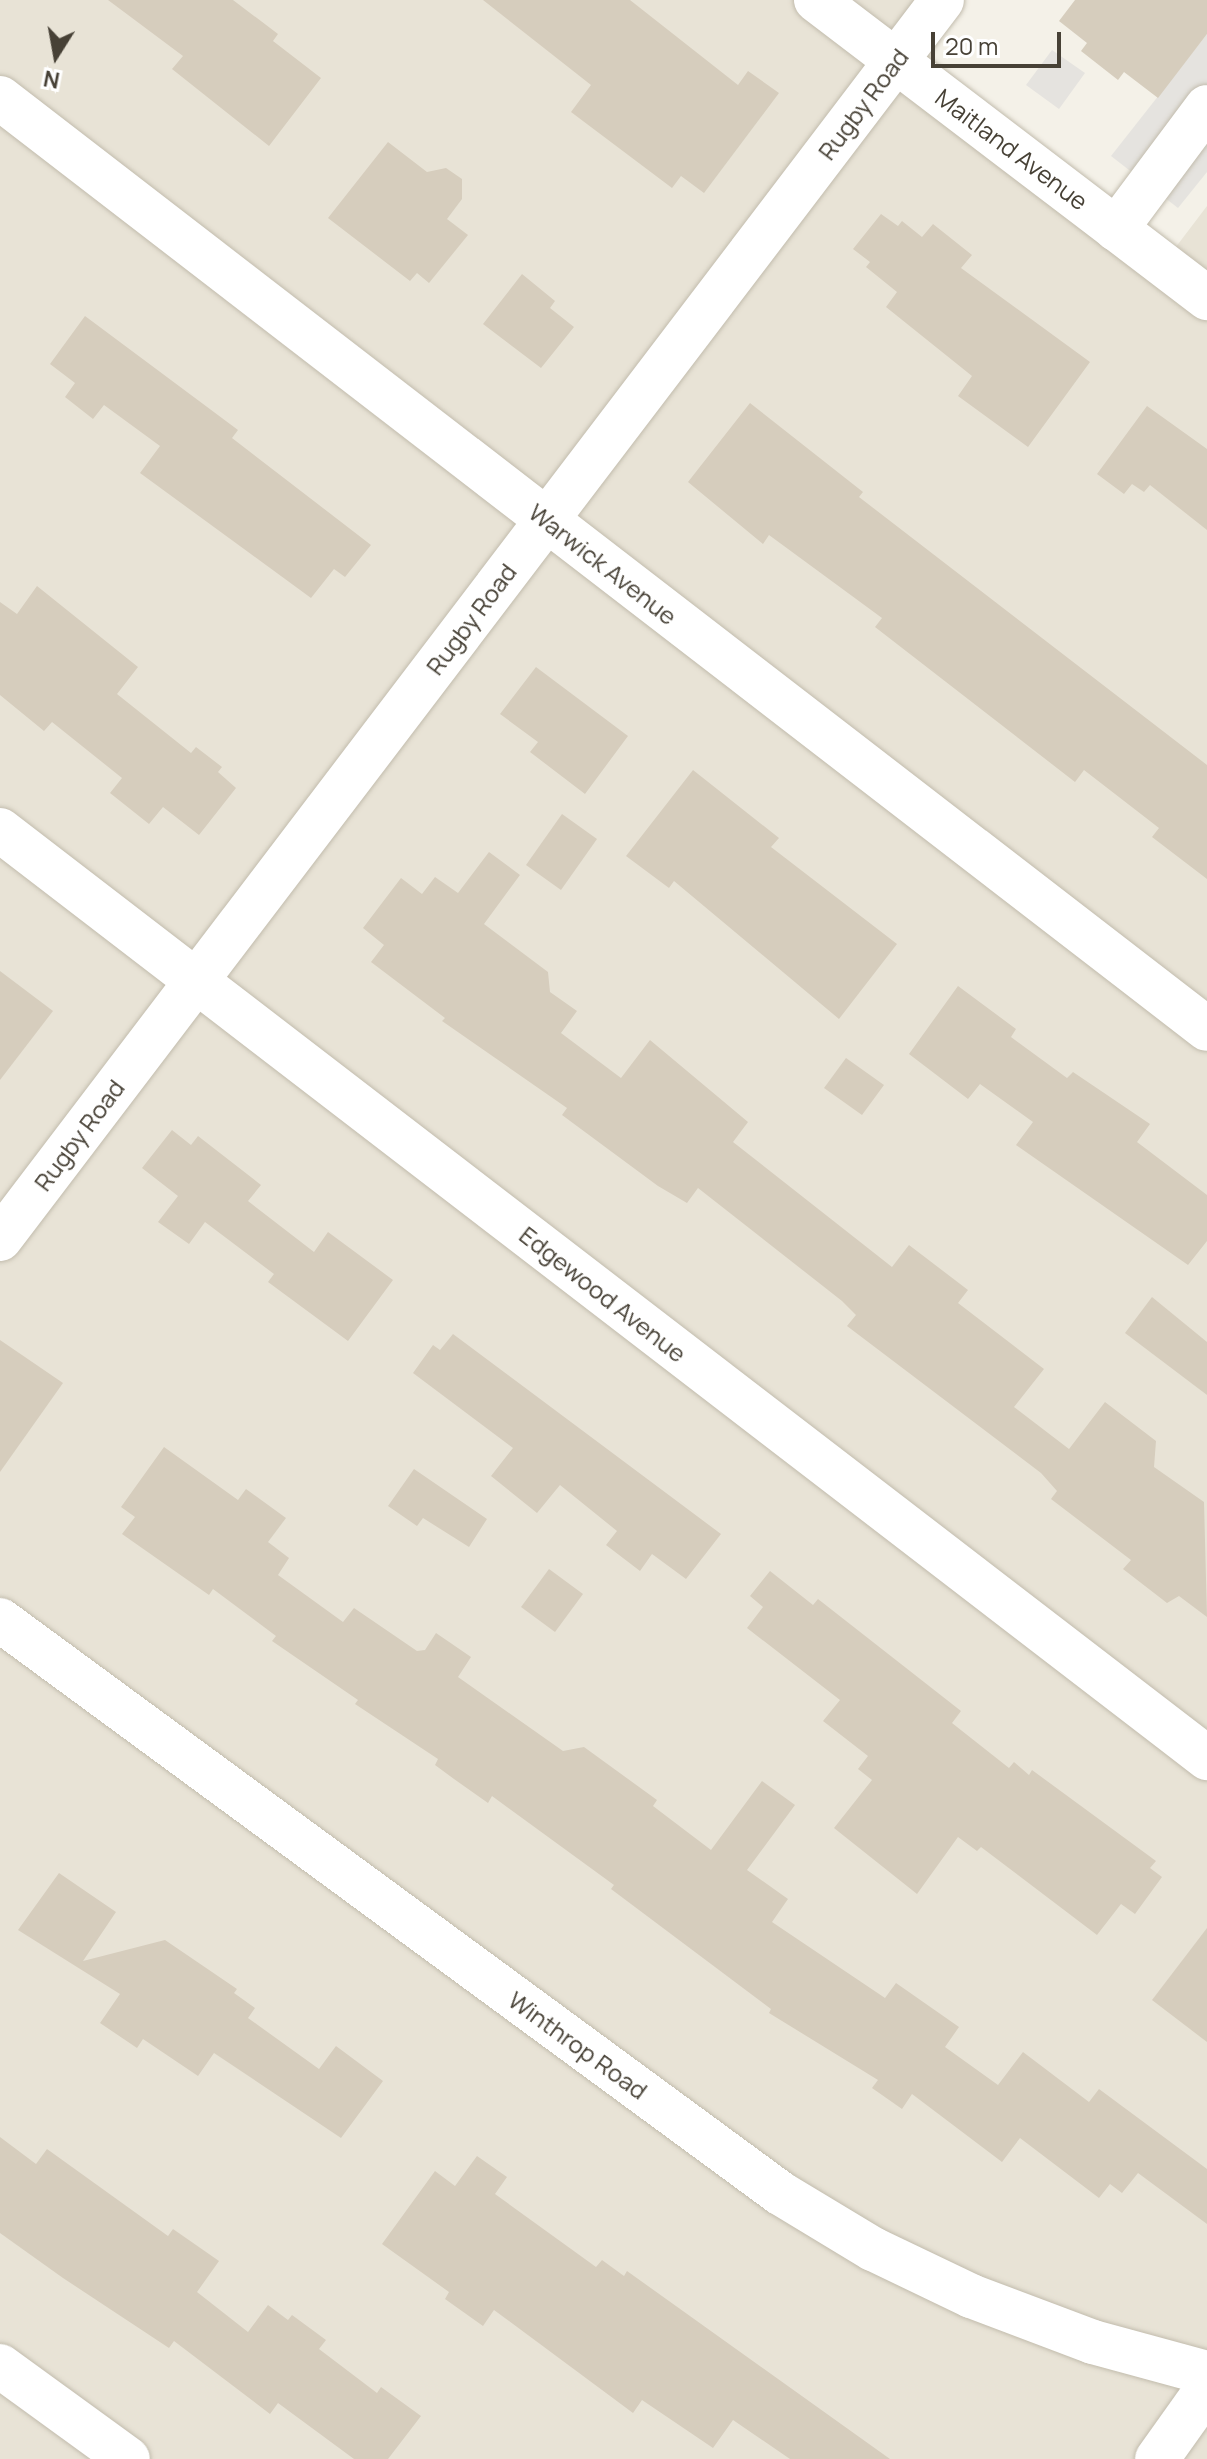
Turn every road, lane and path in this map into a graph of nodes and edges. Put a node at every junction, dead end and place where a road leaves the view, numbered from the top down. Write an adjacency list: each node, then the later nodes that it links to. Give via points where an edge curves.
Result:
1 (816, 0): 3 (street, Maitland Avenue)
2 (942, 0): 3 (street, Rugby Road)
3 (896, 61): 6 (street, Maitland Avenue); 8 (street, Rugby Road)
4 (0, 98): 8 (street, Warwick Avenue)
5 (1207, 107): 6 (street)
6 (1116, 229): 7 (street, Maitland Avenue)
7 (1207, 298)
8 (547, 520): 10 (street, Rugby Road); 11 (street, Warwick Avenue)
9 (0, 830): 10 (street, Edgewood Avenue)
10 (196, 981): 12 (street, Rugby Road); 14 (street, Edgewood Avenue)
11 (1207, 1029)
12 (0, 1239)
13 (0, 1620): 16 (street, Winthrop Road, via 780,2193 873,2249 971,2296 1093,2342)
14 (1207, 1758)
15 (0, 2366): 18 (street)
16 (1207, 2373)
17 (1207, 2389): 19 (street)
18 (128, 2459)
19 (1157, 2459)

